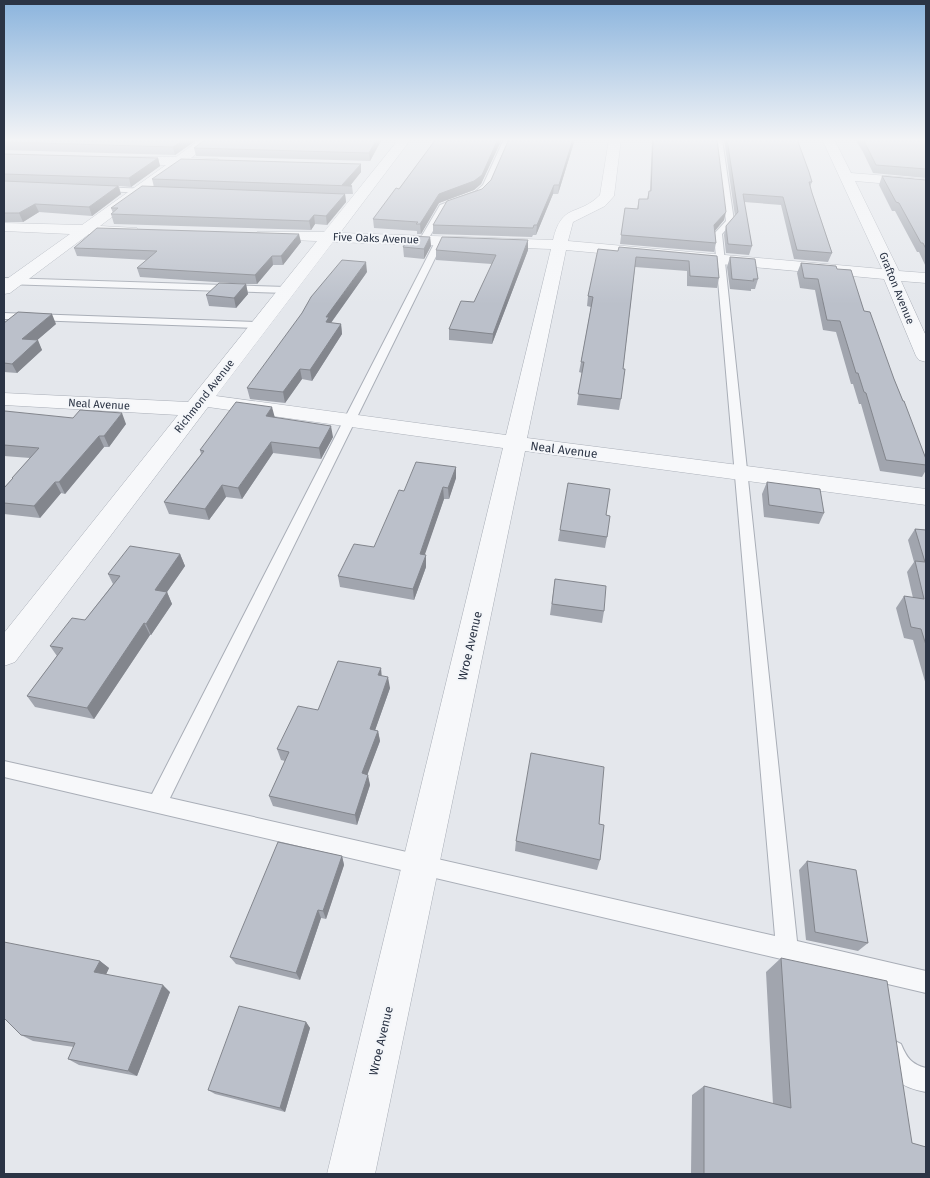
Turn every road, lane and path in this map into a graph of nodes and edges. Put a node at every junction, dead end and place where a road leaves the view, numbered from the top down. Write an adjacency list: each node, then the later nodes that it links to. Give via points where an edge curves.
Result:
1 (134, 194): 8 (street)
2 (357, 194): 11 (street, Richmond Avenue)
3 (478, 194): 12 (lane, via 442,207)
4 (607, 194): 14 (street, Wroe Avenue, via 600,203 568,219)
5 (726, 194): 15 (lane, via 730,220 718,234)
6 (855, 194): 16 (street, Grafton Avenue)
7 (4, 227): 8 (street)
8 (86, 229): 9 (street); 18 (street)
9 (144, 231)
10 (250, 234): 11 (street, Five Oaks Avenue)
11 (327, 237): 12 (street, Five Oaks Avenue); 19 (street, Richmond Avenue)
12 (424, 240): 13 (street, Five Oaks Avenue)
13 (440, 240): 14 (street, Five Oaks Avenue); 25 (lane)
14 (559, 245): 15 (street, Five Oaks Avenue); 26 (street, Wroe Avenue)
15 (722, 260): 16 (street, Five Oaks Avenue); 27 (lane)
16 (892, 275): 17 (street, Five Oaks Avenue); 22 (street, Grafton Avenue)
17 (926, 278)
18 (8, 284): 19 (lane)
19 (286, 290): 21 (street, Richmond Avenue)
20 (4, 316): 21 (lane)
21 (259, 325): 24 (street, Richmond Avenue)
22 (926, 356)
23 (4, 399): 24 (street, Neal Avenue)
24 (198, 405): 25 (street, Neal Avenue); 29 (street, Richmond Avenue)
25 (349, 421): 26 (street, Neal Avenue); 31 (lane)
26 (515, 443): 27 (street, Neal Avenue); 32 (street, Wroe Avenue)
27 (742, 473): 28 (street, Neal Avenue); 33 (lane)
28 (926, 497)
29 (4, 654)
30 (4, 769): 31 (lane)
31 (157, 804): 32 (lane)
32 (420, 865): 33 (lane); 37 (street, Wroe Avenue)
33 (788, 950): 34 (lane, via 882,981)
34 (926, 982)
35 (889, 1026): 36 (lane, via 898,1068 910,1076)
36 (926, 1080)
37 (351, 1174)

